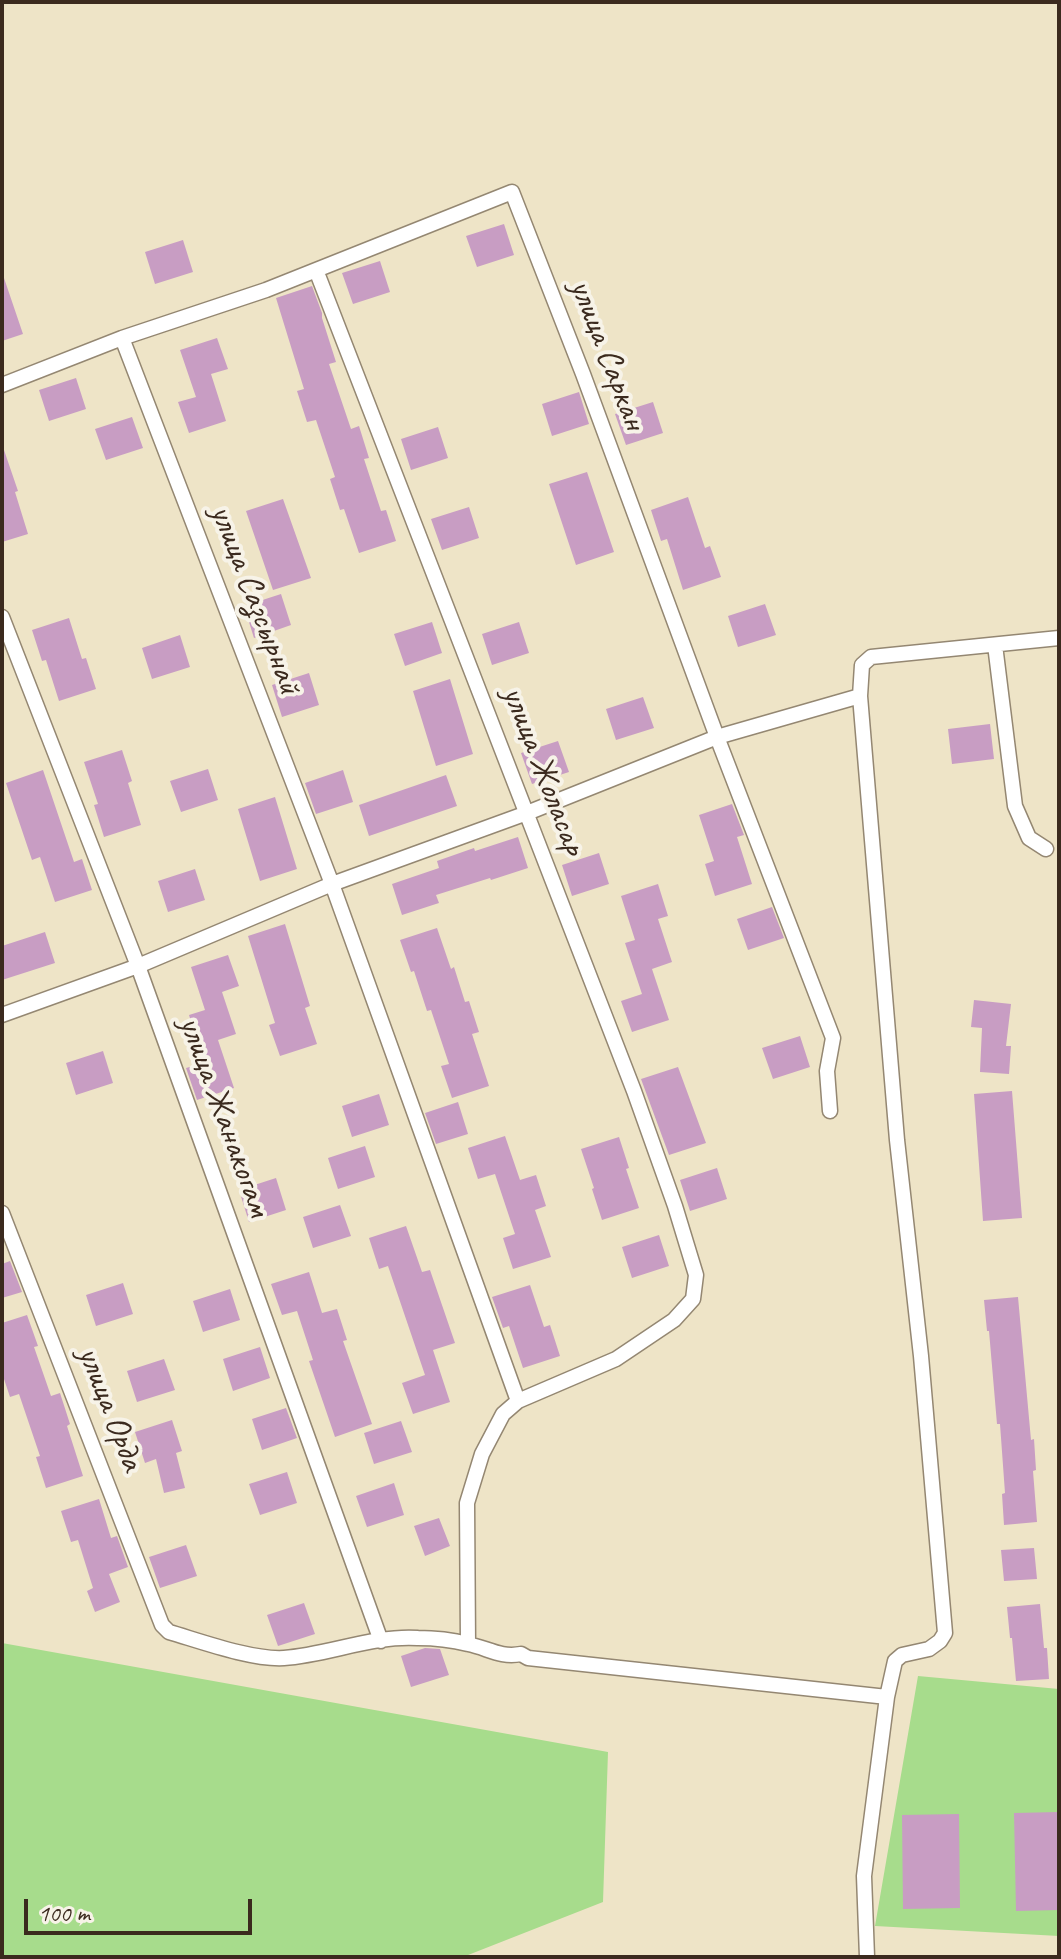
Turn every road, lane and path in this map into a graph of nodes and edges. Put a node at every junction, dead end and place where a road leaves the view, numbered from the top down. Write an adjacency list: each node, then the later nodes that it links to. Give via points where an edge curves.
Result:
1 (316, 270): 2 (street); 8 (street, улица Саркан, via 512,192); 9 (street, улица Жоласар)
2 (122, 338): 3 (street); 11 (street, улица Сазсырнай)
3 (2, 385)
4 (2, 617): 12 (street, улица Жанакогам)
5 (1059, 638): 6 (street)
6 (995, 645): 7 (street, via 871,657 862,665); 10 (street, via 1015,806 1029,838)
7 (860, 696): 8 (street); 19 (street, via 945,1633 929,1649 895,1661)
8 (717, 737): 9 (street); 14 (street, via 833,1038 827,1071)
9 (527, 813): 11 (street); 16 (street, улица Жоласар, via 634,1091 696,1275 693,1299 674,1320 616,1359)
10 (1046, 849)
11 (332, 884): 12 (street); 16 (street, улица Сазсырнай)
12 (138, 966): 13 (street); 17 (street, улица Жанакогам)
13 (2, 1015)
14 (830, 1111)
15 (2, 1213): 17 (street, улица Орда, via 162,1625 169,1632 243,1653 281,1658)
16 (518, 1401): 18 (street, via 503,1414 482,1454 467,1503)
17 (381, 1641): 18 (street, via 414,1637)
18 (468, 1644): 19 (street, via 509,1656)
19 (887, 1697): 20 (street, via 864,1876)
20 (867, 1957)

